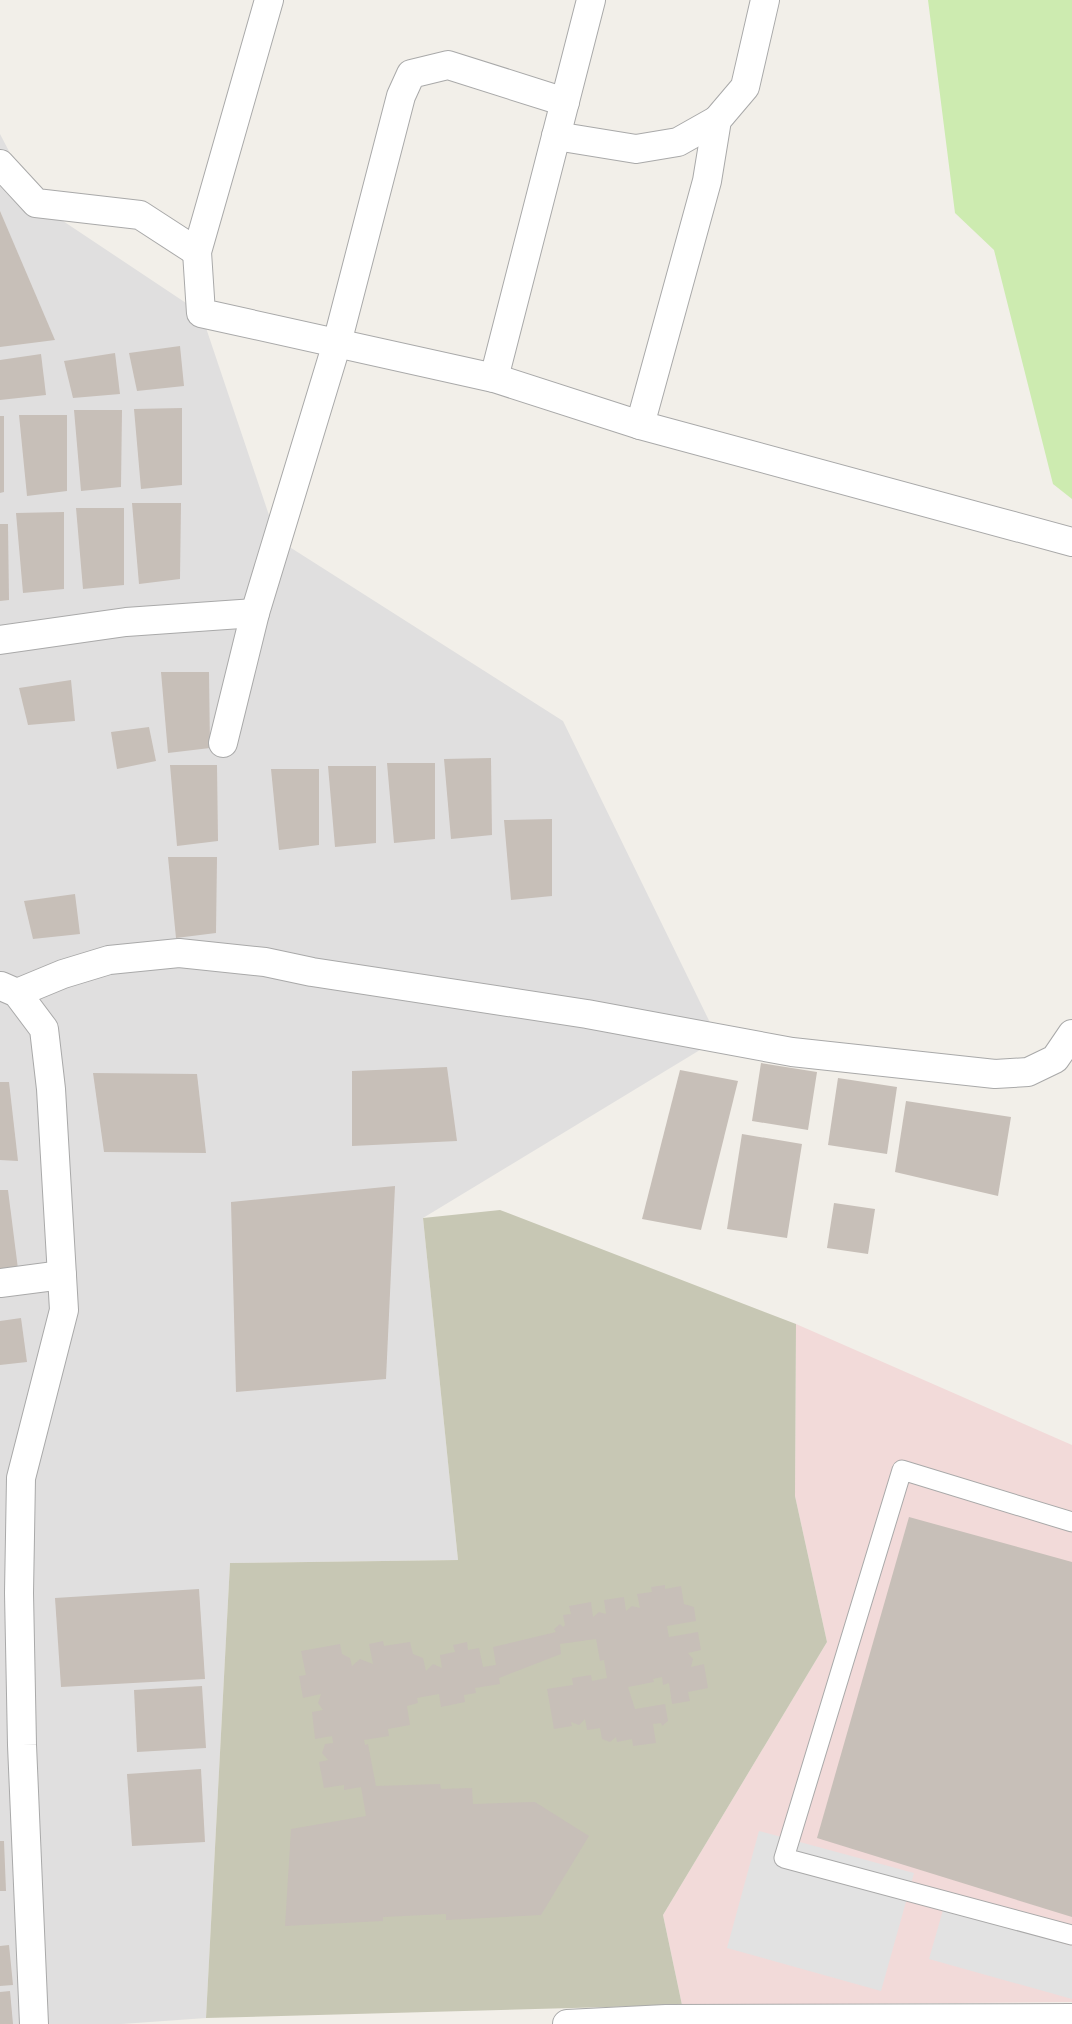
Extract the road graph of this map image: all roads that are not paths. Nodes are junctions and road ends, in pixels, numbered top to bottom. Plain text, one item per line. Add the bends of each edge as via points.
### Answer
1 (268, 0) edge
2 (591, 0) edge
3 (765, 0) edge
4 (565, 102) junction
5 (717, 120) junction
6 (556, 136) junction
7 (0, 164) edge
8 (197, 252) junction
9 (337, 343) junction
10 (494, 378) junction
11 (640, 425) junction
12 (1072, 542) edge
13 (255, 612) junction
14 (0, 640) edge
15 (223, 743) dead end
16 (8, 989) edge
17 (1072, 1034) edge
18 (62, 1275) junction
19 (0, 1283) edge
20 (10, 1479) edge
21 (1072, 1522) edge
22 (10, 1594) edge
23 (11, 1746) edge
24 (1072, 1936) edge
25 (1072, 2018) edge
26 (34, 2024) edge
27 (567, 2024) edge

1 - 8 street
2 - 4 street
3 - 5 street via 745,87
4 - 6 street
4 - 9 street via 448,65 411,74 401,96
5 - 6 street via 678,142 636,149
5 - 11 street via 707,181
6 - 10 street
7 - 8 street via 36,203 140,215
8 - 9 street via 201,313
9 - 10 street
9 - 13 street
10 - 11 street
11 - 12 street
13 - 14 street via 126,622
13 - 15 street
16 - 17 street via 109,960 178,953 265,962 587,1014 792,1052 995,1074 1028,1072 1055,1059
16 - 18 street via 44,1029 51,1089
18 - 19 street
18 - 20 street via 64,1310
20 - 22 street
21 - 24 lane via 902,1470 784,1858
22 - 23 street
23 - 26 street
25 - 27 street via 666,2018

